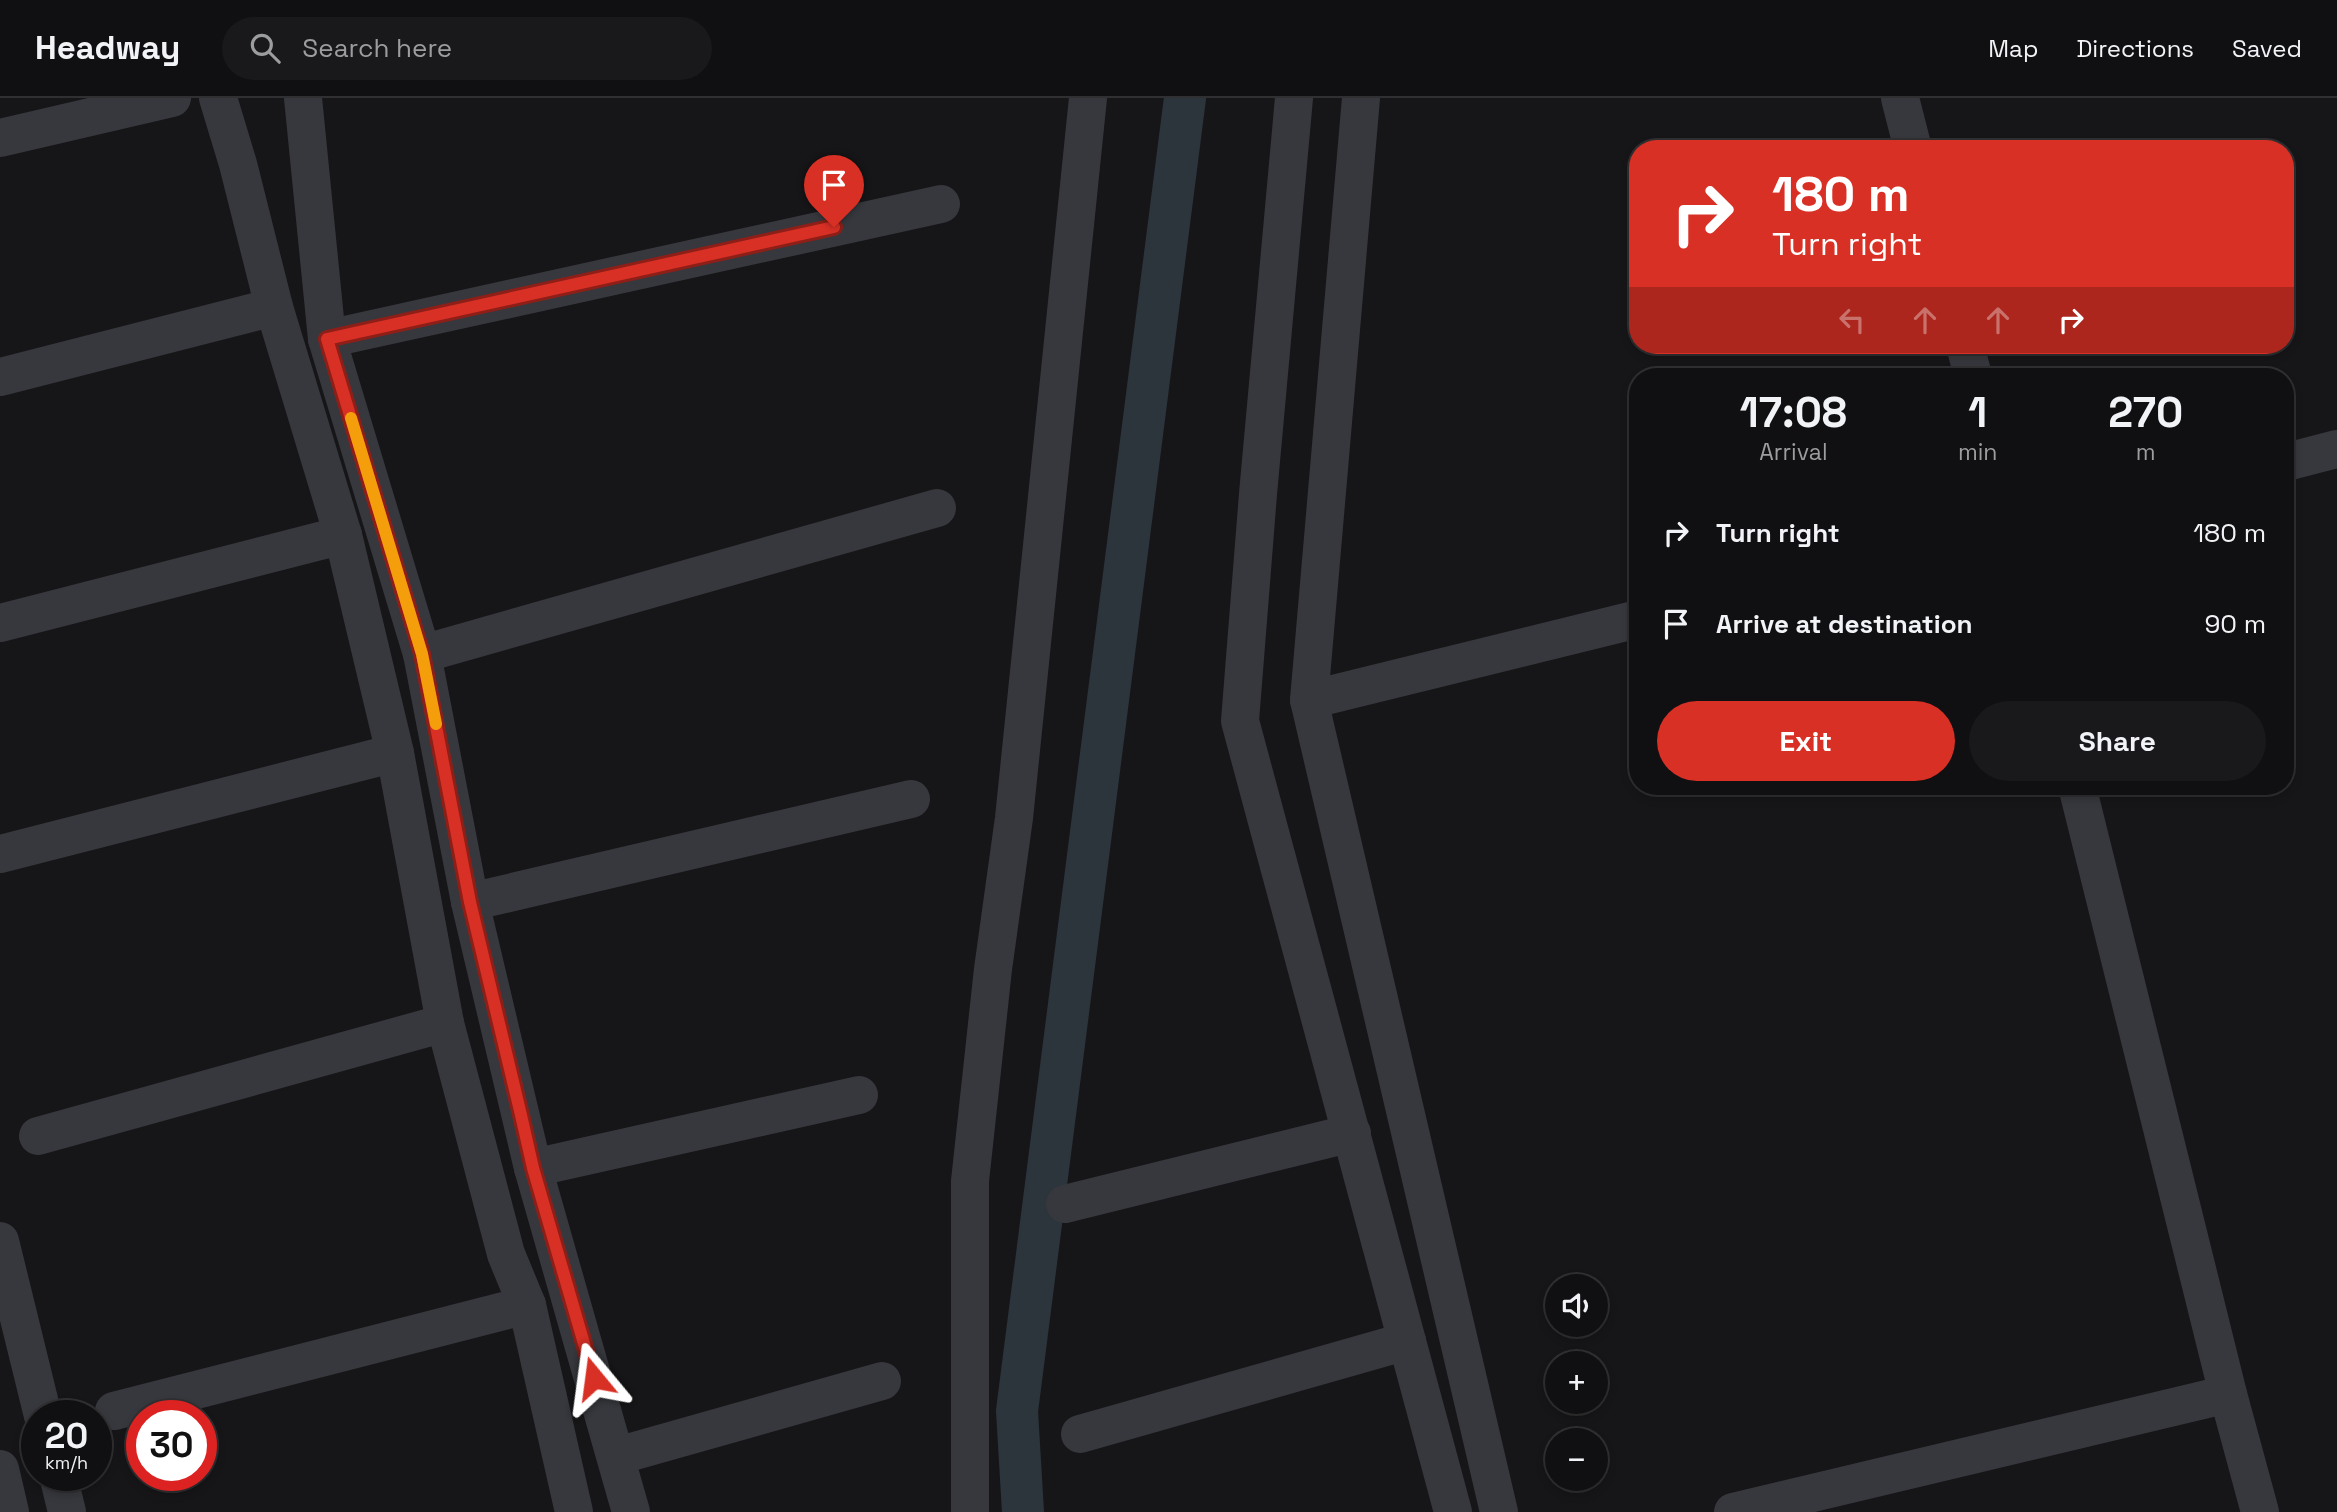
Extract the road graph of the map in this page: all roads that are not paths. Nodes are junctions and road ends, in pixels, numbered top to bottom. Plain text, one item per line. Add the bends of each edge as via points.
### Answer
1 (172, 98) edge
2 (218, 98) edge
3 (303, 98) edge
4 (1088, 98) edge
5 (1294, 98) edge
6 (1361, 98) edge
7 (1900, 98) edge
8 (0, 138) edge
9 (1911, 140) edge
10 (941, 204) dead end
11 (274, 307) junction
12 (327, 339) junction
13 (0, 377) edge
14 (2337, 449) edge
15 (2294, 460) edge
16 (937, 508) dead end
17 (343, 535) junction
18 (1629, 621) edge
19 (0, 623) edge
20 (422, 654) junction
21 (1308, 700) junction
22 (395, 752) junction
23 (2079, 795) edge
24 (911, 799) dead end
25 (0, 854) edge
26 (470, 902) junction
27 (445, 1023) junction
28 (859, 1095) dead end
29 (1352, 1133) junction
30 (38, 1136) dead end
31 (533, 1168) junction
32 (1065, 1204) dead end
33 (0, 1241) edge
34 (527, 1305) junction
35 (1407, 1341) junction
36 (883, 1381) dead end
37 (2228, 1394) junction
38 (39, 1400) edge
39 (114, 1411) dead end
40 (1080, 1434) dead end
41 (617, 1456) junction
42 (0, 1469) edge
43 (62, 1491) edge
44 (10, 1512) edge
45 (67, 1512) edge
46 (574, 1512) edge
47 (631, 1512) edge
48 (970, 1512) edge
49 (1453, 1512) edge
50 (1499, 1512) edge
51 (1733, 1512) edge
52 (2260, 1512) edge

1 - 8 street
2 - 11 street
3 - 12 street
4 - 48 street via 1014,818 970,1181
5 - 29 street via 1240,721
6 - 21 street
7 - 9 street
10 - 12 street
11 - 13 street
11 - 17 street
12 - 20 street
14 - 15 street
16 - 20 street
17 - 19 street
17 - 22 street
18 - 21 street
20 - 26 street
21 - 50 street
22 - 25 street
22 - 27 street
23 - 37 street
24 - 26 street
26 - 31 street
27 - 30 street
27 - 34 street via 506,1254
28 - 31 street
29 - 32 street
29 - 35 street
31 - 41 street
33 - 38 street
34 - 39 street
34 - 46 street
35 - 40 street
35 - 49 street
36 - 41 street
37 - 51 street
37 - 52 street
41 - 47 street
42 - 44 street
43 - 45 street

